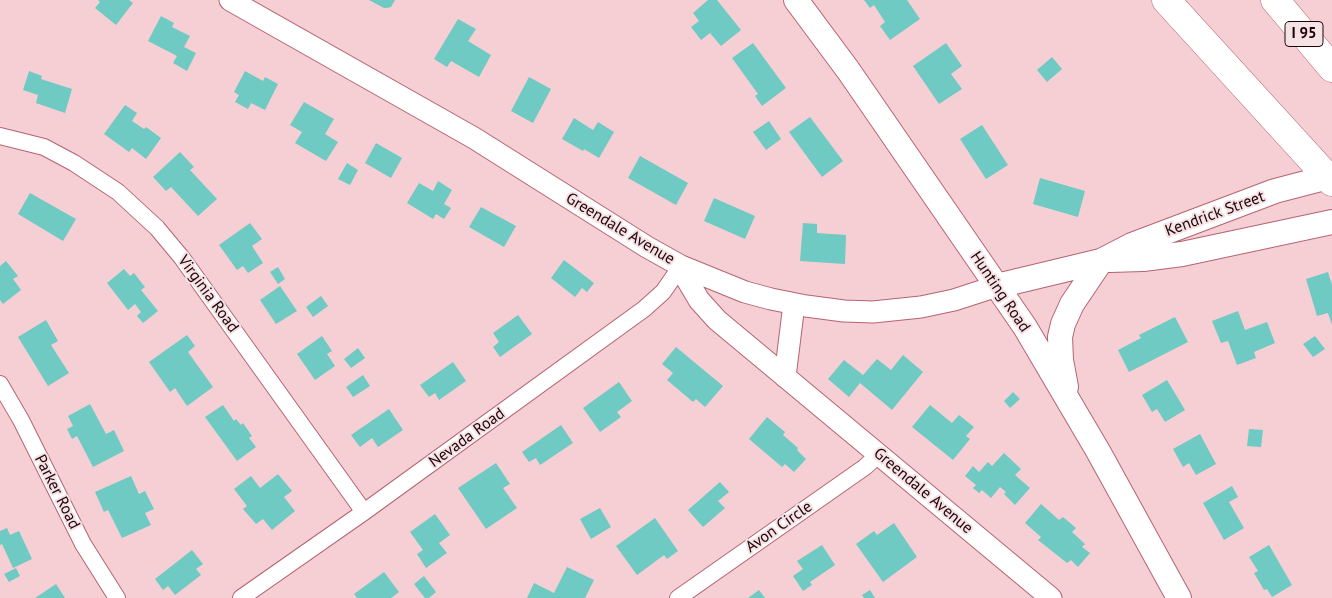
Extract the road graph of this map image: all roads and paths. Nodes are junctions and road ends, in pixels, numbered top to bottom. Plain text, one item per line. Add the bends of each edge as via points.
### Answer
1 (230, 0) edge
2 (796, 0) edge
3 (1166, 0) edge
4 (1275, 0) edge
5 (1332, 68) edge
6 (0, 136) edge
7 (1331, 178) edge
8 (1332, 222) edge
9 (1101, 261) junction
10 (681, 266) junction
11 (997, 286) junction
12 (794, 304) junction
13 (785, 377) junction
14 (0, 384) edge
15 (1072, 406) junction
16 (878, 454) junction
17 (364, 512) junction
18 (118, 598) edge
19 (242, 598) edge
20 (678, 598) edge
21 (1051, 598) edge
22 (1179, 598) edge

1 - 10 street, Greendale Avenue via 458,128
2 - 11 main road, Hunting Road
3 - 7 highway
4 - 5 highway, I 95
6 - 17 street, Virginia Road via 44,147 74,163 118,192 157,228 182,258
7 - 9 main road, Kendrick Street via 1286,187 1148,239
8 - 9 main road, Kendrick Street via 1182,254
9 - 11 main road, Kendrick Street
9 - 15 main road via 1068,310 1062,328 1062,365
10 - 12 street, Kendrick Street via 745,292
10 - 13 street, Greendale Avenue via 691,289 708,311
10 - 17 street, Nevada Road via 663,292 644,309
11 - 12 street, Kendrick Street via 954,300 888,311 844,311
11 - 15 main road, Hunting Road
12 - 13 street
13 - 16 street, Greendale Avenue
14 - 18 street, Parker Road via 83,544
15 - 22 main road, Hunting Road
16 - 20 street, Avon Circle via 865,467
16 - 21 street, Greendale Avenue
17 - 19 street, Nevada Road

